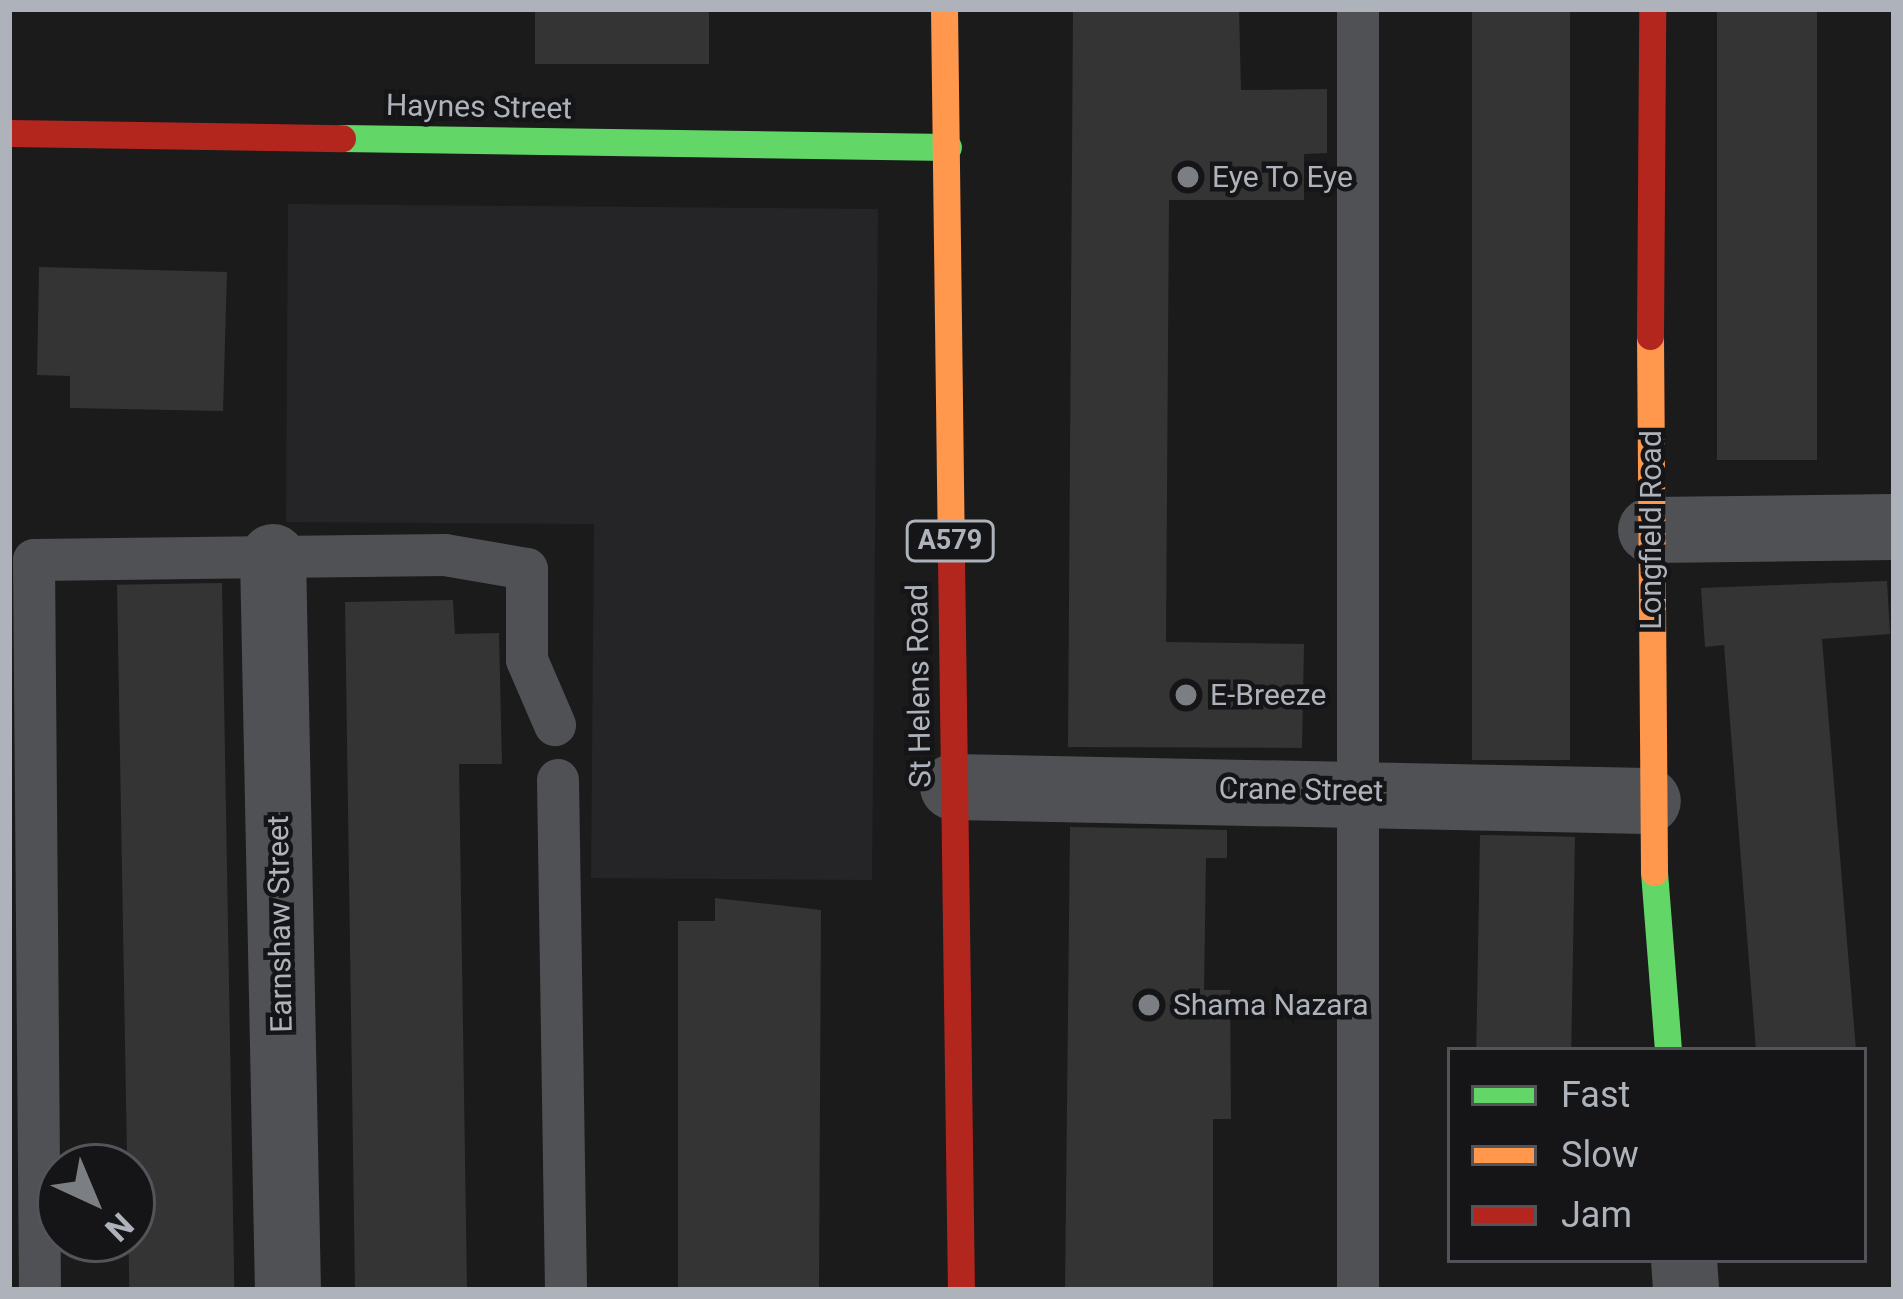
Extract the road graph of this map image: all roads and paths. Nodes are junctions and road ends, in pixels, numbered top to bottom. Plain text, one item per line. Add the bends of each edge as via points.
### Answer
1 (944, 9) edge
2 (1358, 9) edge
3 (1652, 9) edge
4 (9, 133) edge
5 (948, 147) junction
6 (1894, 527) edge
7 (1651, 530) junction
8 (273, 557) junction
9 (555, 725) dead end
10 (558, 780) dead end
11 (953, 787) junction
12 (1362, 790) junction
13 (1648, 801) junction
14 (1668, 1047) edge
15 (40, 1290) edge
16 (288, 1290) edge
17 (566, 1290) edge
18 (961, 1290) edge
19 (1358, 1290) edge

1 - 5 street, St Helens Road / A579
2 - 12 lane
3 - 7 street, Longfield Road
4 - 5 street, Haynes Street
5 - 11 street, St Helens Road / A579
6 - 7 street
7 - 13 street, Longfield Road
8 - 9 lane via 445,555 527,569 526,660
8 - 15 lane via 34,560
8 - 16 street, Earnshaw Street
10 - 17 lane
11 - 12 street, Crane Street
11 - 18 street, St Helens Road / A579
12 - 13 street, Crane Street
12 - 19 lane
13 - 14 street, Longfield Road

